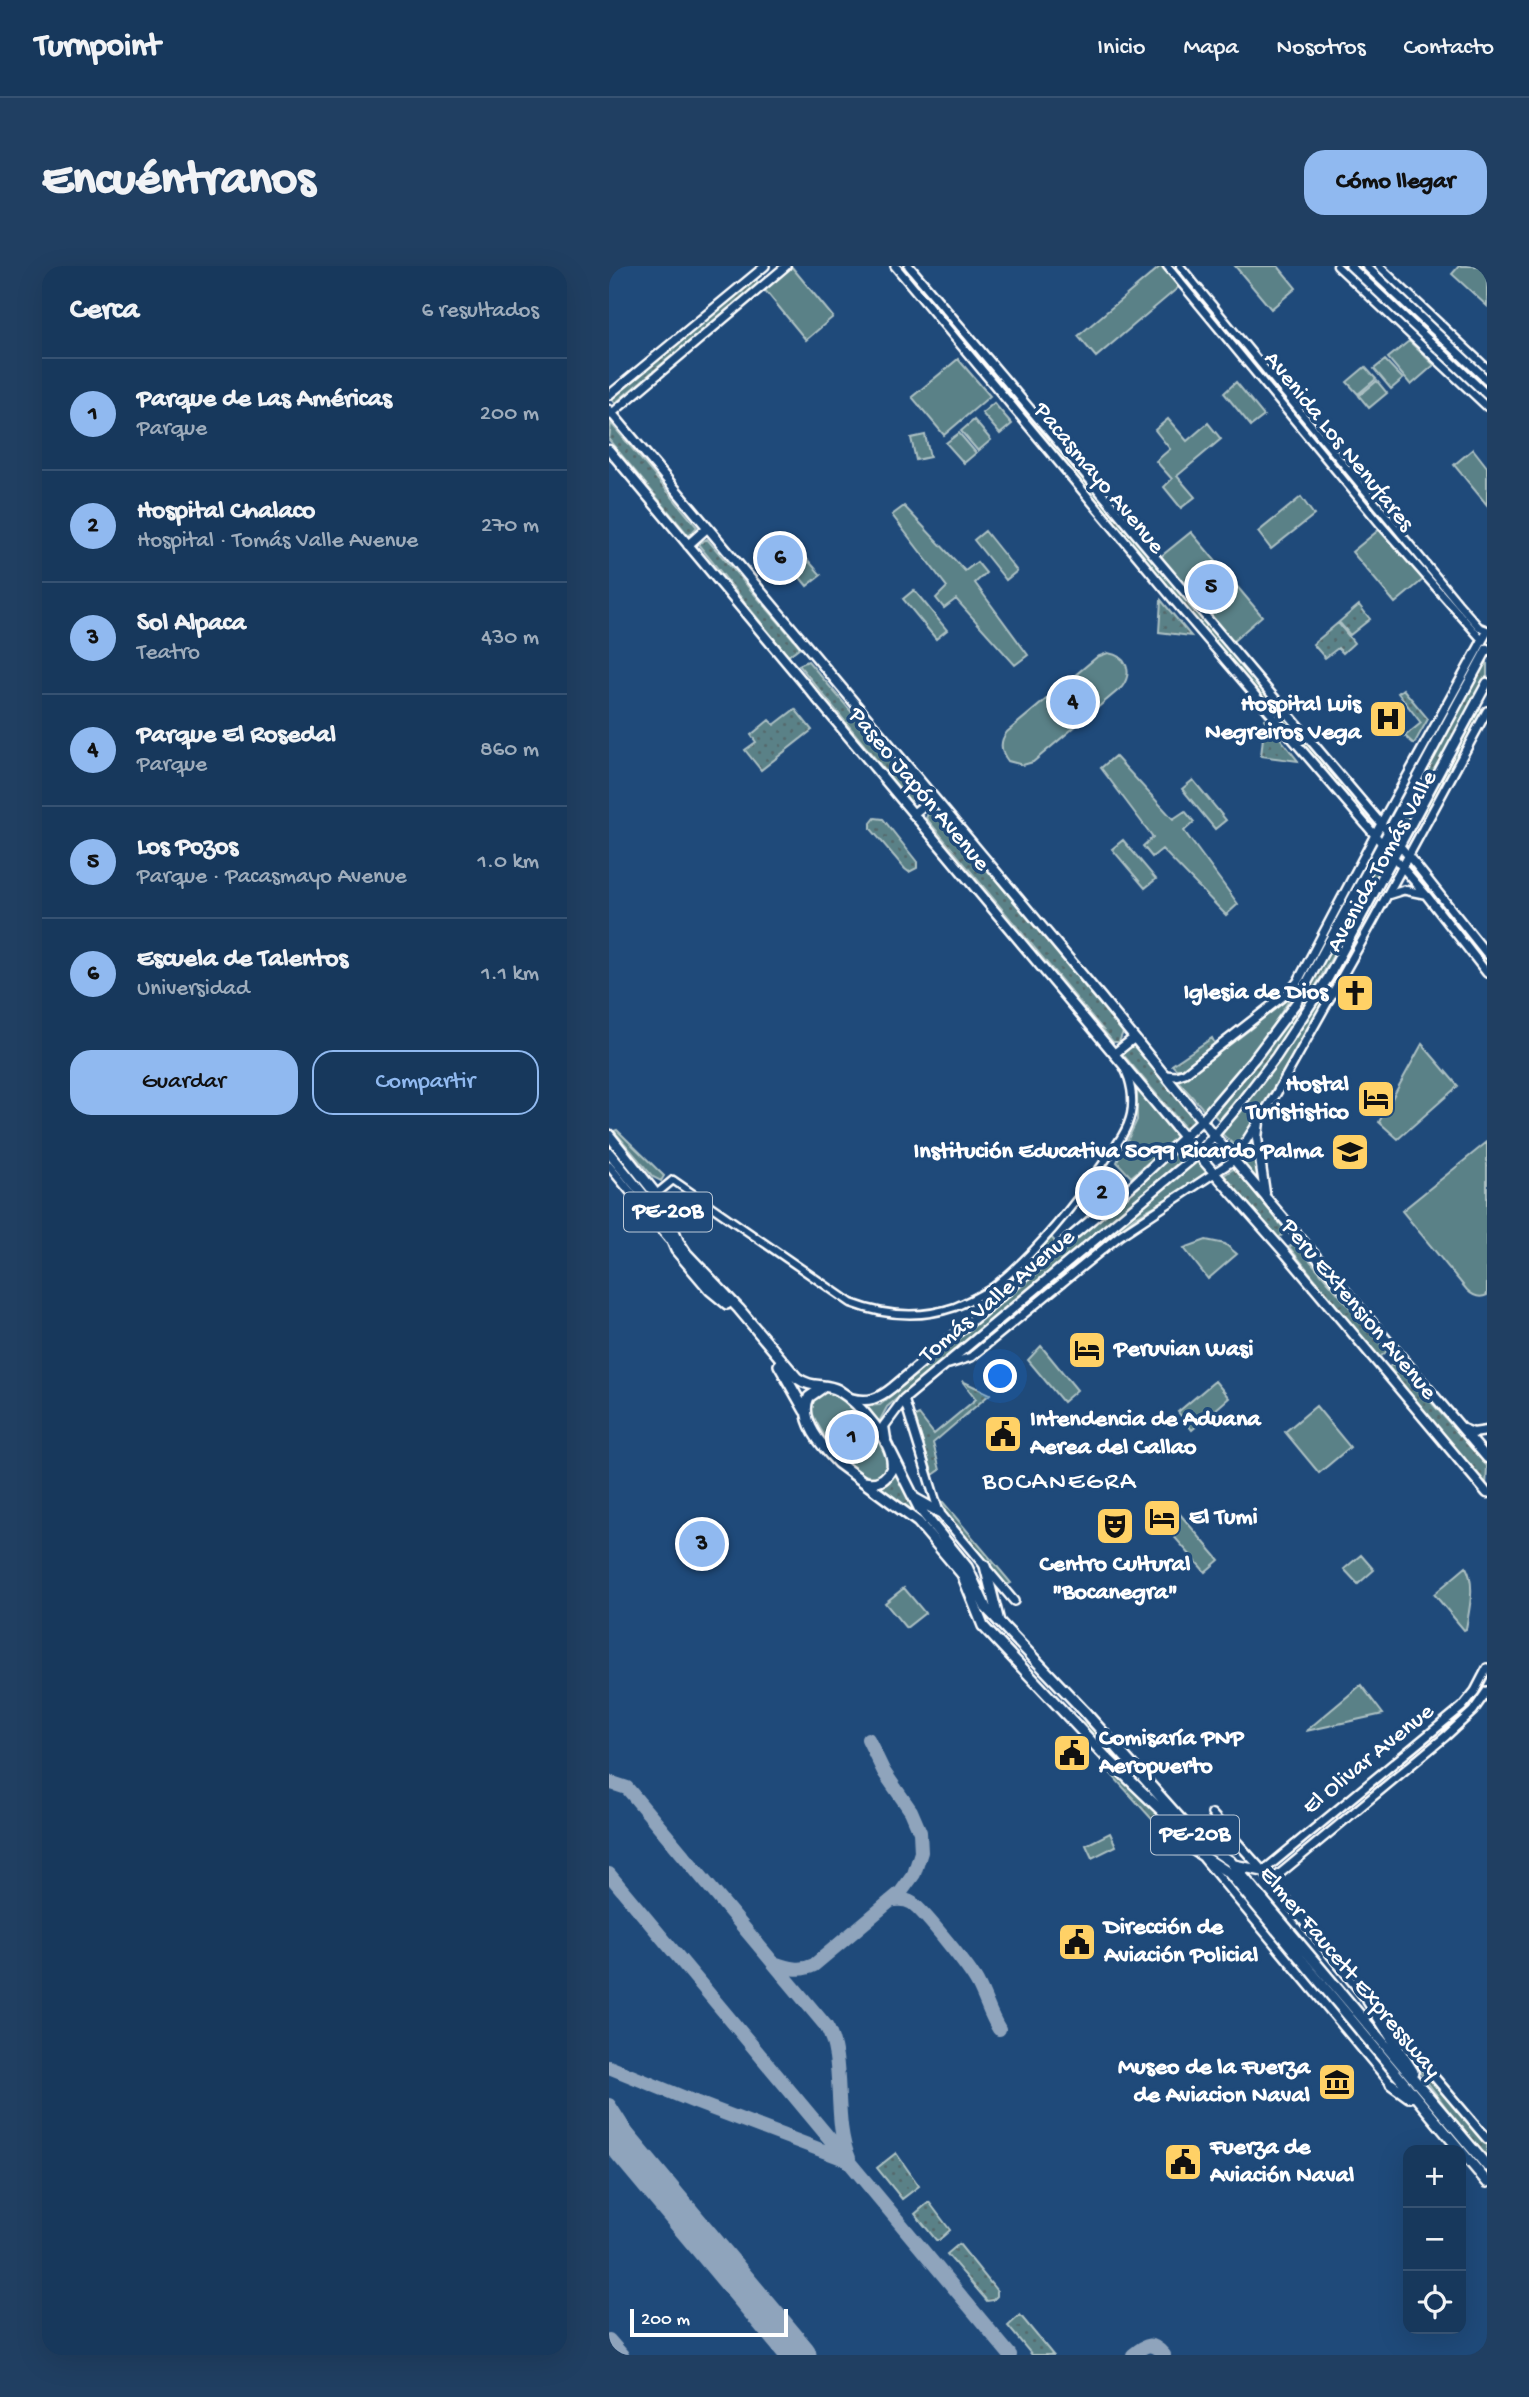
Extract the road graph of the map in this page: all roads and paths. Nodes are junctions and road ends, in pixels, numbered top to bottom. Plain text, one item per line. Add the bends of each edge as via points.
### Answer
1 (765, 266) edge
2 (786, 266) edge
3 (895, 266) edge
4 (909, 266) edge
5 (1167, 266) edge
6 (1180, 266) edge
7 (1337, 266) edge
8 (1350, 266) edge
9 (1366, 266) edge
10 (1379, 266) edge
11 (1487, 368) edge
12 (996, 370) junction
13 (988, 377) junction
14 (1487, 380) edge
15 (609, 395) edge
16 (1487, 396) edge
17 (1487, 407) edge
18 (610, 413) edge
19 (609, 450) edge
20 (707, 528) junction
21 (688, 545) junction
22 (1193, 603) junction
23 (1183, 611) junction
24 (1487, 631) edge
25 (1485, 645) edge
26 (1487, 683) edge
27 (1487, 711) edge
28 (1308, 740) junction
29 (1299, 748) junction
30 (933, 798) junction
31 (913, 814) junction
32 (1380, 826) junction
33 (1388, 834) junction
34 (1375, 836) junction
35 (1382, 844) junction
36 (1398, 846) junction
37 (1392, 857) junction
38 (1408, 857) junction
39 (1402, 868) junction
40 (1387, 895) junction
41 (1427, 896) junction
42 (1487, 954) edge
43 (1487, 974) edge
44 (1134, 1038) junction
45 (1117, 1057) junction
46 (1165, 1075) junction
47 (1202, 1120) junction
48 (1259, 1122) junction
49 (609, 1135) edge
50 (1215, 1135) junction
51 (1184, 1138) junction
52 (609, 1153) edge
53 (1198, 1154) junction
54 (1234, 1160) junction
55 (609, 1166) edge
56 (1216, 1173) junction
57 (657, 1193) junction
58 (1266, 1196) junction
59 (649, 1200) junction
60 (672, 1243) junction
61 (995, 1286) junction
62 (1003, 1294) junction
63 (949, 1364) junction
64 (822, 1388) junction
65 (847, 1397) junction
66 (904, 1399) junction
67 (806, 1412) junction
68 (1462, 1429) junction
69 (1487, 1431) edge
70 (890, 1450) junction
71 (1487, 1458) edge
72 (862, 1481) junction
73 (1487, 1493) edge
74 (914, 1498) junction
75 (939, 1512) junction
76 (985, 1566) junction
77 (1014, 1601) dead end
78 (1000, 1623) junction
79 (1487, 1668) edge
80 (1487, 1691) edge
81 (1406, 1755) junction
82 (1413, 1763) junction
83 (1384, 1773) junction
84 (1392, 1781) junction
85 (1364, 1790) junction
86 (1371, 1798) junction
87 (1212, 1814) dead end
88 (1316, 1828) junction
89 (1324, 1837) junction
90 (1201, 1855) junction
91 (1233, 1865) junction
92 (1267, 1868) junction
93 (1279, 1875) junction
94 (1271, 1881) junction
95 (1368, 2001) junction
96 (1391, 2084) joint
97 (1428, 2097) junction
98 (1439, 2125) junction
99 (1487, 2139) edge
100 (1455, 2145) edge
101 (1466, 2158) edge
102 (1487, 2166) edge
103 (1487, 2182) edge

1 - 15 main road
2 - 18 main road
3 - 13 main road, Pacasmayo Avenue
4 - 12 main road, Pacasmayo Avenue
5 - 25 street, Avenida Los Nenufares
6 - 24 street, Avenida Los Nenufares via 1450,593
7 - 17 street
8 - 16 main road
9 - 14 main road
10 - 11 street
12 - 13 main road
12 - 22 main road, Pacasmayo Avenue
13 - 23 main road, Pacasmayo Avenue
18 - 20 main road, Paseo Japón Avenue
19 - 21 main road, Paseo Japón Avenue
20 - 21 main road
20 - 30 main road, Paseo Japón Avenue
21 - 31 main road, Paseo Japón Avenue
22 - 23 main road
22 - 28 main road, Pacasmayo Avenue
23 - 29 main road, Pacasmayo Avenue
24 - 25 main road, Avenida Tomás Valle
25 - 32 main road, Avenida Tomás Valle
25 - 33 main road, Avenida Tomás Valle
26 - 36 main road, Tomás Valle Avenue
27 - 38 main road, Avenida Tomás Valle
28 - 29 main road
28 - 32 main road, Pacasmayo Avenue
29 - 34 main road, Pacasmayo Avenue
30 - 31 main road
30 - 44 main road, Paseo Japón Avenue
31 - 45 main road, Paseo Japón Avenue
32 - 33 main road, Pacasmayo Avenue
32 - 34 main road, Avenida Tomás Valle
33 - 35 main road, Avenida Tomás Valle
33 - 36 main road, Pacasmayo Avenue
34 - 35 main road, Pacasmayo Avenue
34 - 46 main road, Avenida Tomás Valle via 1299,981 1185,1073
35 - 37 main road, Pacasmayo Avenue
35 - 47 main road, Tomás Valle Avenue via 1296,1003
36 - 37 main road, Tomás Valle Avenue
36 - 38 main road, Pacasmayo Avenue
37 - 39 main road, Pacasmayo Avenue
37 - 50 main road, Tomás Valle Avenue via 1303,1018
38 - 39 main road, Avenida Tomás Valle
38 - 42 main road, Pacasmayo Avenue
39 - 40 main road, Avenida Tomás Valle
39 - 41 main road, Pacasmayo Avenue
40 - 41 main road via 1404,890
40 - 48 main road, Avenida Tomás Valle
41 - 43 main road, Pacasmayo Avenue
44 - 45 main road
44 - 46 main road, Paseo Japón Avenue
45 - 51 main road, Paseo Japón Avenue
45 - 61 street via 1132,1093 1131,1114 1121,1138 1056,1225
46 - 47 main road, Paseo Japón Avenue
47 - 50 main road, Paseo Japón Avenue
47 - 51 main road, Tomás Valle Avenue
48 - 54 main road, Avenida Tomás Valle
48 - 58 main road
49 - 57 highway, PE-20B
50 - 53 main road, Tomás Valle Avenue
50 - 54 main road, Peru Extension Avenue
51 - 53 main road, Paseo Japón Avenue
51 - 62 main road, Tomás Valle Avenue
52 - 59 highway, PE-20B
53 - 56 main road, Peru Extension Avenue
53 - 63 main road, Tomás Valle Avenue
54 - 56 main road, Avenida Tomás Valle
54 - 58 main road, Peru Extension Avenue
55 - 60 main road
56 - 63 main road, Avenida Tomás Valle via 1119,1236 971,1357
56 - 73 main road, Peru Extension Avenue
57 - 59 street
57 - 61 street via 673,1180 851,1303 870,1311 894,1315 933,1312
57 - 64 highway, PE-20B via 686,1253 797,1378
58 - 68 main road, Peru Extension Avenue
59 - 60 highway, PE-20B
60 - 67 highway, PE-20B via 775,1360
61 - 62 main road
62 - 65 main road, Tomás Valle Avenue via 879,1398
63 - 66 main road, Tomás Valle Avenue
64 - 65 highway, PE-20B via 833,1388
64 - 67 highway via 809,1397
65 - 70 highway, PE-20B
66 - 70 main road, Tomás Valle Avenue via 884,1426
66 - 75 main road
67 - 72 highway, PE-20B via 828,1452
68 - 69 main road
68 - 71 main road, Peru Extension Avenue
70 - 72 highway via 893,1464 885,1478 874,1483
70 - 74 highway, Elmer Faucett Expressway / PE-20B
72 - 90 highway, Elmer Faucett Expressway / PE-20B via 918,1522 962,1574 983,1626
74 - 75 highway
74 - 78 highway, Elmer Faucett Expressway / PE-20B via 967,1567 986,1608
75 - 76 main road
76 - 77 main road
76 - 78 highway
78 - 91 highway, Elmer Faucett Expressway / PE-20B via 1200,1841
79 - 81 main road, El Olivar Avenue via 1462,1707
80 - 82 main road, El Olivar Avenue via 1473,1712
81 - 82 main road
81 - 83 main road, El Olivar Avenue
82 - 84 main road, El Olivar Avenue
83 - 84 main road
83 - 85 main road, El Olivar Avenue
84 - 86 main road, El Olivar Avenue
85 - 86 main road
85 - 88 main road, El Olivar Avenue
86 - 89 main road, El Olivar Avenue
87 - 92 main road
88 - 89 main road
88 - 92 main road, El Olivar Avenue
89 - 93 main road, El Olivar Avenue
90 - 96 main road
90 - 98 highway, Elmer Faucett Expressway / PE-20B via 1230,1873
91 - 92 highway
91 - 97 highway, Elmer Faucett Expressway / PE-20B
92 - 93 main road
92 - 94 main road
93 - 94 main road, El Olivar Avenue
94 - 95 main road
95 - 97 highway
95 - 99 main road
96 - 98 highway
97 - 102 highway, Elmer Faucett Expressway / PE-20B
98 - 100 highway, Elmer Faucett Expressway / PE-20B
101 - 103 highway, Elmer Faucett Expressway / PE-20B

